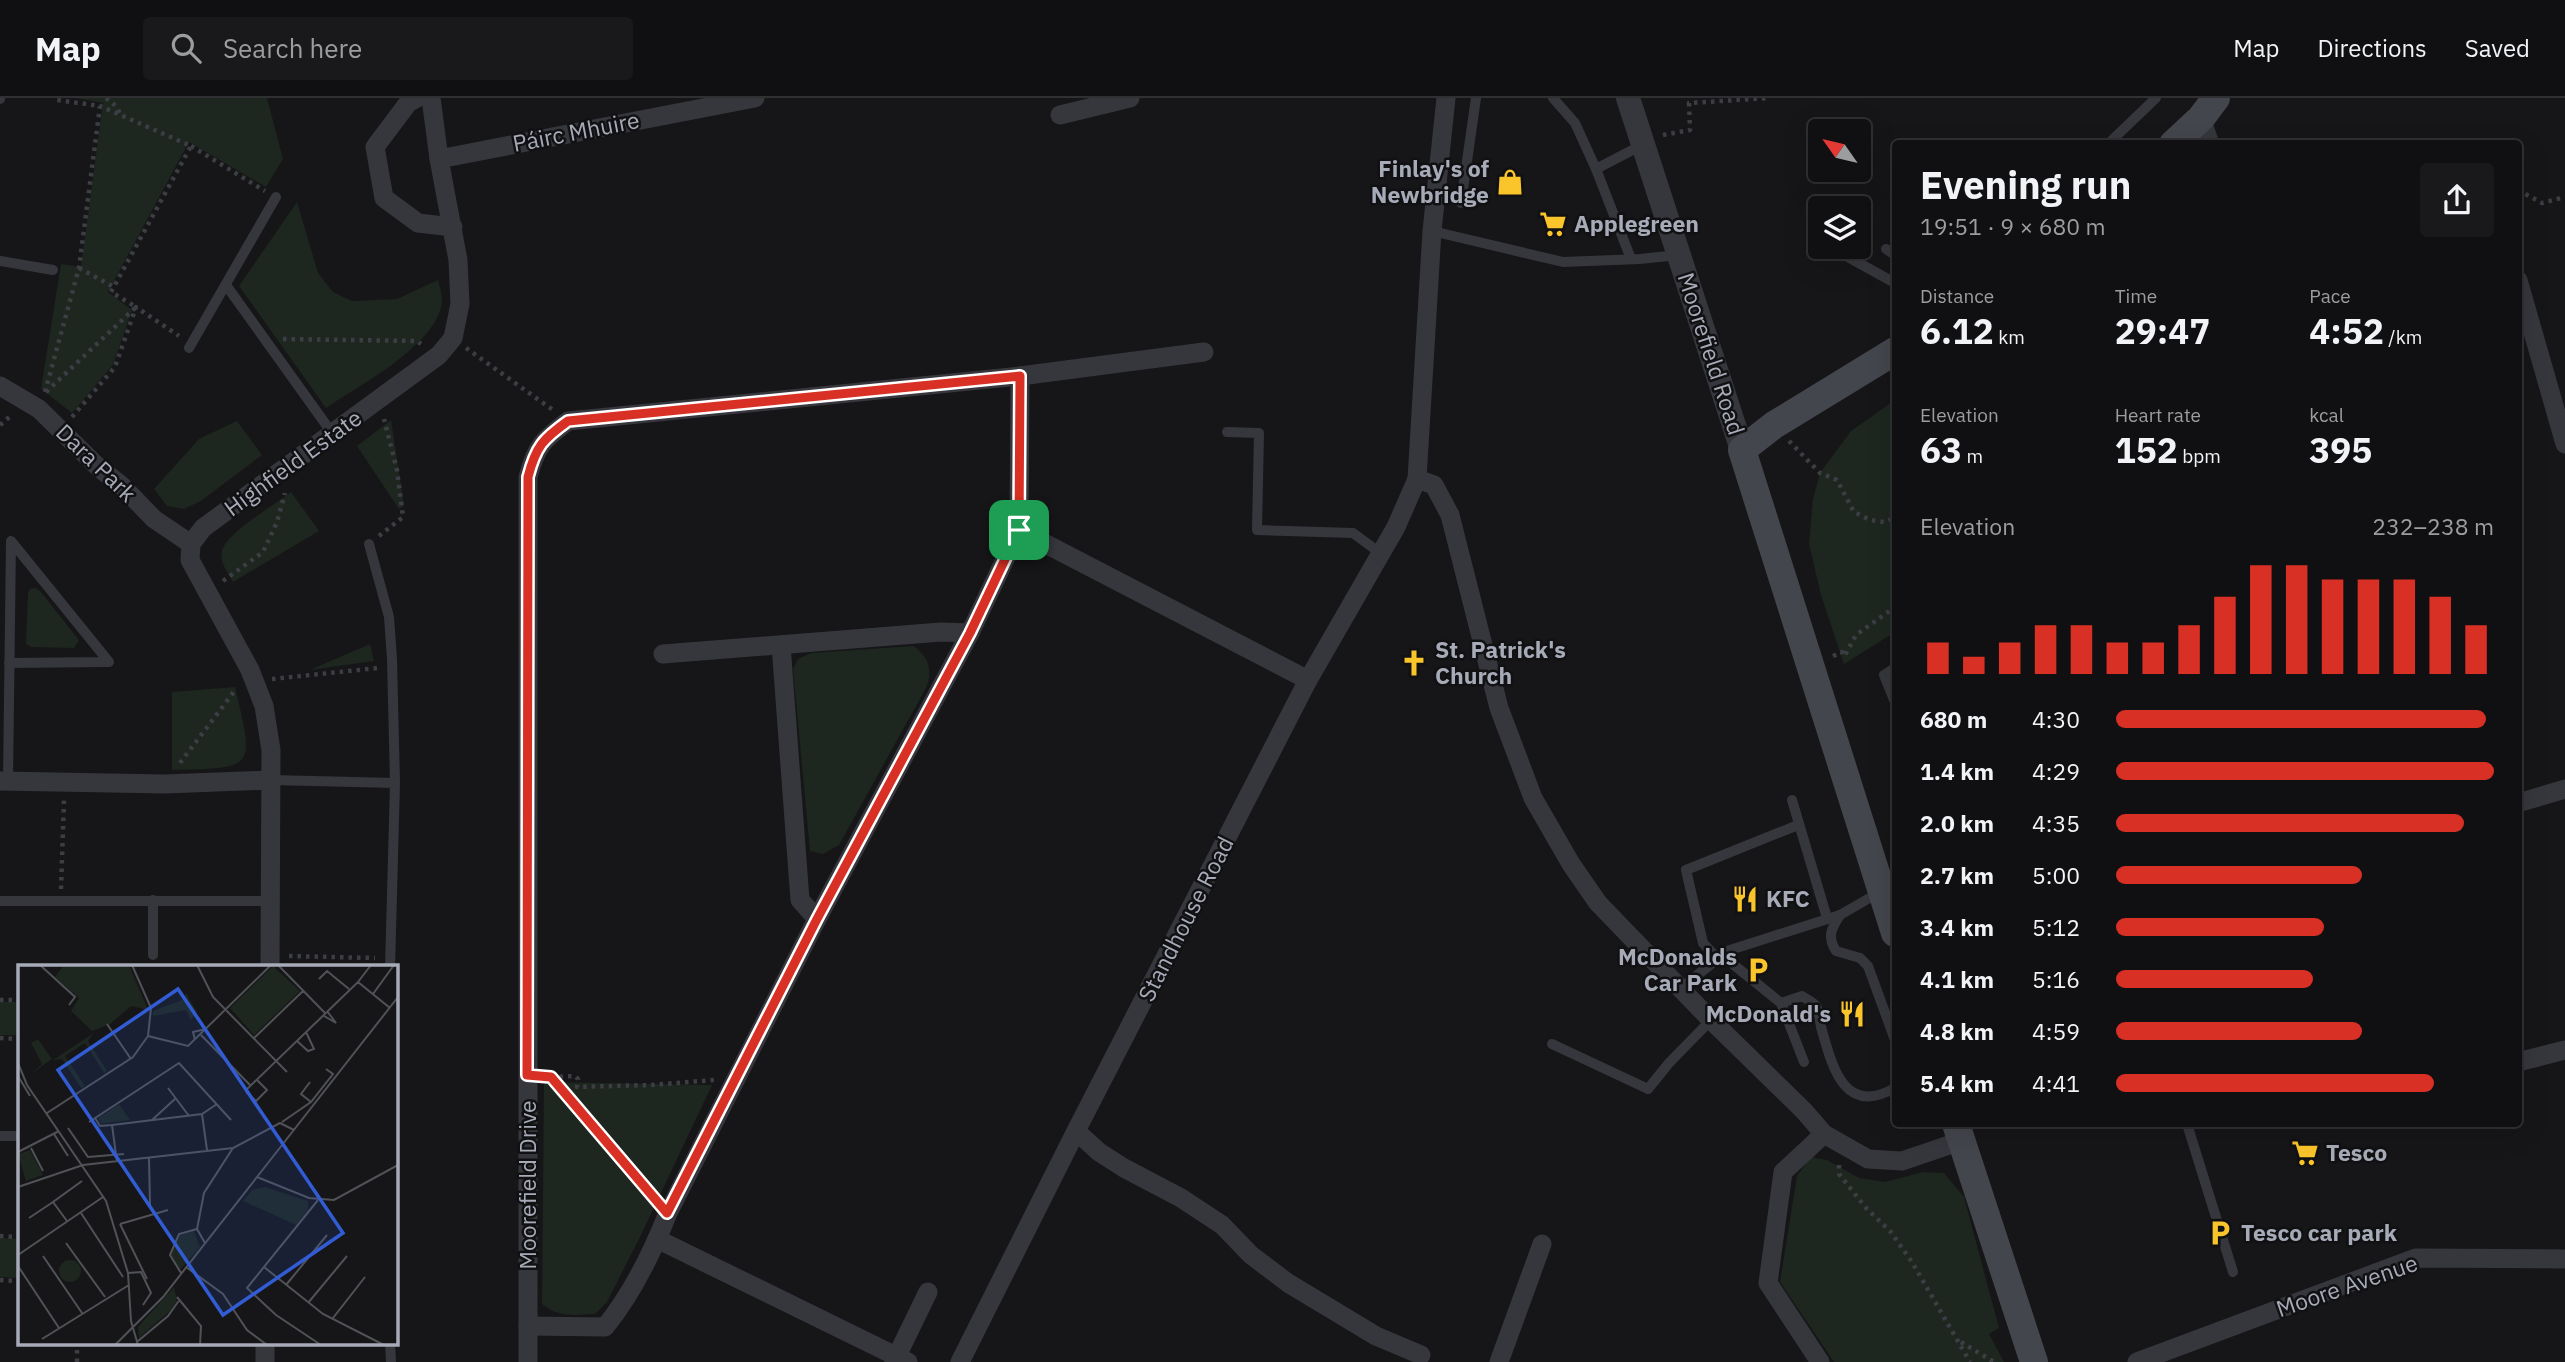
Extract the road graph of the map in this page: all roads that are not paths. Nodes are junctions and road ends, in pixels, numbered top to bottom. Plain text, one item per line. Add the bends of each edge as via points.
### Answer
1 (417, 98) edge
2 (431, 98) edge
3 (755, 98) edge
4 (1130, 98) edge
5 (1446, 98) edge
6 (1476, 98) edge
7 (1553, 98) edge
8 (1628, 98) edge
9 (2157, 98) edge
10 (1063, 108) edge
11 (2209, 120) edge
12 (2112, 140) edge
13 (2179, 140) edge
14 (1643, 144) junction
15 (439, 159) junction
16 (1596, 169) junction
17 (276, 197) road end
18 (1461, 203) dead end
19 (453, 227) junction
20 (1433, 232) junction
21 (1886, 249) dead end
22 (1892, 253) edge
23 (1679, 255) junction
24 (1631, 259) junction
25 (1852, 259) edge
26 (0, 261) edge
27 (53, 270) dead end
28 (1892, 281) edge
29 (226, 285) junction
30 (2522, 294) edge
31 (190, 346) road end
32 (1204, 352) dead end
33 (1892, 353) edge
34 (1020, 376) junction
35 (0, 386) edge
36 (1227, 432) dead end
37 (332, 433) junction
38 (2565, 443) edge
39 (1742, 450) junction
40 (1417, 479) junction
41 (1019, 530) junction
42 (191, 544) junction
43 (369, 544) road end
44 (1380, 553) junction
45 (970, 633) junction
46 (781, 645) junction
47 (663, 654) dead end
48 (9, 663) junction
49 (1892, 670) edge
50 (1308, 680) junction
51 (1892, 695) edge
52 (271, 780) junction
53 (4, 781) edge
54 (395, 783) junction
55 (2565, 789) edge
56 (1791, 800) dead end
57 (2522, 802) edge
58 (1798, 825) junction
59 (1883, 891) junction
60 (153, 900) junction
61 (0, 901) edge
62 (272, 901) junction
63 (1840, 915) junction
64 (1827, 918) junction
65 (817, 919) junction
66 (1892, 920) edge
67 (1727, 951) junction
68 (153, 955) dead end
69 (1718, 959) junction
70 (270, 961) edge
71 (390, 962) edge
72 (1680, 989) junction
73 (1780, 1003) junction
74 (1711, 1020) junction
75 (1892, 1032) edge
76 (1552, 1044) dead end
77 (2565, 1050) edge
78 (2522, 1061) edge
79 (1804, 1062) dead end
80 (1892, 1090) edge
81 (2188, 1127) edge
82 (1076, 1131) junction
83 (1959, 1132) edge
84 (0, 1136) edge
85 (18, 1136) edge
86 (1832, 1138) junction
87 (657, 1238) junction
88 (1542, 1244) dead end
89 (2565, 1259) edge
90 (2233, 1272) dead end
91 (928, 1292) dead end
92 (528, 1326) junction
93 (265, 1344) edge
94 (390, 1344) edge
95 (1421, 1355) dead end
96 (900, 1360) edge
97 (265, 1362) edge
98 (391, 1362) edge
99 (528, 1362) edge
100 (960, 1362) edge
101 (1499, 1362) edge
102 (1820, 1362) edge
103 (2034, 1362) edge
104 (2137, 1362) edge

1 - 19 street via 408,103 375,147 384,198 418,223
2 - 15 street, Highfield Estate
3 - 15 street, Páirc Mhuire
4 - 10 street
5 - 20 street, Standhouse Road
6 - 18 lane
7 - 16 lane via 1575,123
8 - 14 street, Moorefield Road
9 - 12 lane
11 - 13 main road
14 - 16 lane
14 - 23 street, Moorefield Road
15 - 19 street, Highfield Estate
16 - 24 lane
17 - 29 lane
19 - 37 street, Highfield Estate via 460,304 453,338 439,355
20 - 24 lane via 1563,262
20 - 40 street, Standhouse Road
21 - 22 lane
23 - 24 lane
23 - 39 street, Moorefield Road
25 - 28 lane
26 - 27 lane
29 - 31 lane
29 - 37 lane
30 - 38 street
32 - 34 street
33 - 39 main road via 1774,425
34 - 41 street
34 - 92 street, Moorefield Drive via 568,421 534,454 528,477
35 - 42 street, Dara Park via 42,401 61,429 154,519
36 - 44 lane via 1259,433 1256,530 1353,533
37 - 42 street, Highfield Estate via 203,528
39 - 59 main road
40 - 44 street, Standhouse Road
40 - 72 street via 1433,485 1450,515 1499,708 1532,797 1598,903
41 - 45 street
41 - 50 street
42 - 52 street via 190,560 264,706
43 - 54 lane via 389,617
44 - 50 street, Standhouse Road
45 - 46 street
45 - 65 street
46 - 47 street
46 - 65 street via 800,900
48 - 48 lane via 10,595 11,541 109,662
48 - 53 lane
49 - 51 lane via 1884,675
50 - 82 street, Standhouse Road
52 - 53 street via 165,784
52 - 54 lane
52 - 62 street
54 - 71 lane
55 - 57 street
56 - 58 lane
58 - 64 lane
58 - 69 lane via 1686,870 1703,943
59 - 63 lane
59 - 66 main road
60 - 61 lane
60 - 62 lane
60 - 68 lane
62 - 70 street
63 - 64 lane
63 - 75 lane via 1830,930 1830,943 1836,951 1860,958 1868,966
64 - 67 lane
65 - 87 street
67 - 69 lane
67 - 73 lane via 1734,965
69 - 72 lane
72 - 74 street
73 - 79 lane
73 - 80 lane via 1802,996 1816,1005 1839,1081 1851,1092 1860,1096
74 - 76 lane via 1648,1089
74 - 86 street
77 - 78 street
81 - 90 lane
82 - 95 street via 1099,1152 1222,1225 1288,1283 1376,1336
82 - 100 street, Standhouse Road
83 - 86 street via 1902,1161 1868,1159
83 - 103 main road
84 - 85 lane
86 - 102 street via 1783,1172 1768,1283
87 - 92 street via 605,1327
87 - 96 street
88 - 101 street
89 - 104 street, Moore Avenue via 2416,1258
91 - 96 street
92 - 99 street, Moorefield Drive
93 - 97 street
94 - 98 lane

